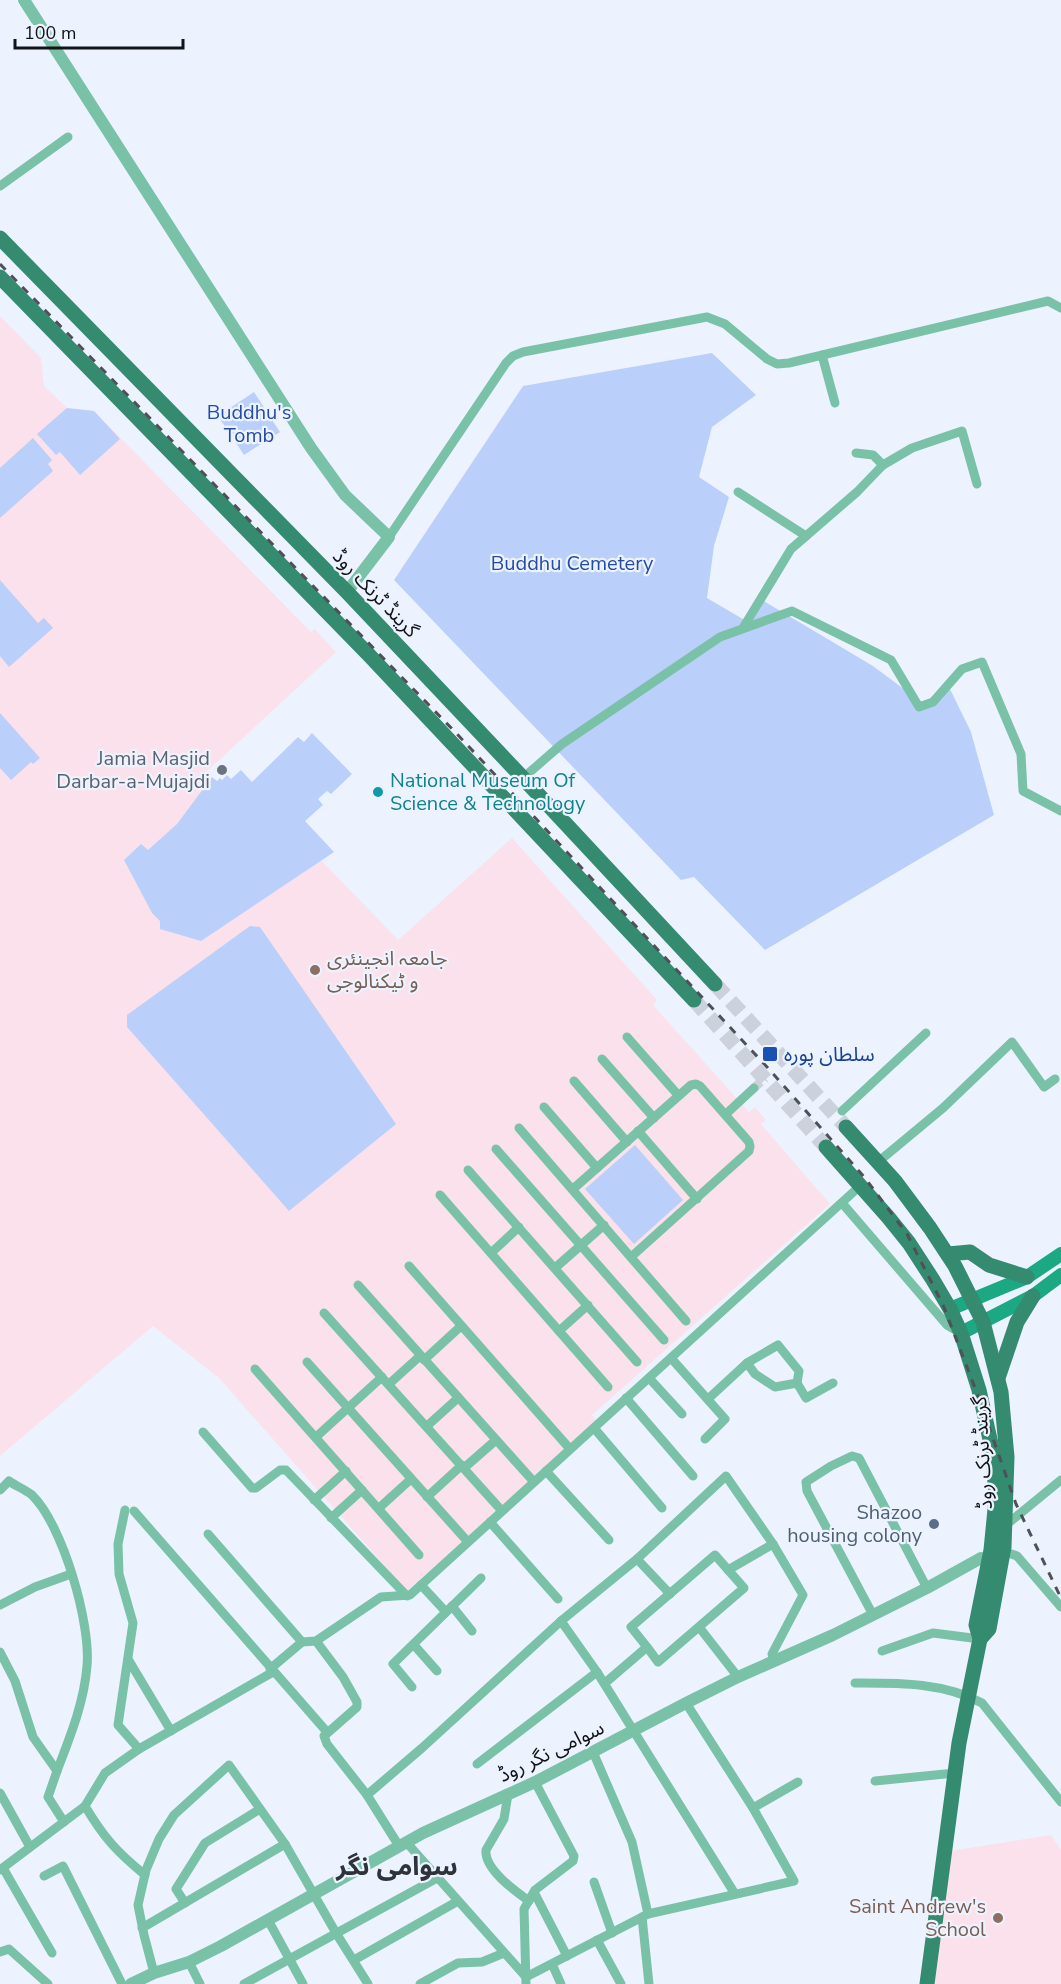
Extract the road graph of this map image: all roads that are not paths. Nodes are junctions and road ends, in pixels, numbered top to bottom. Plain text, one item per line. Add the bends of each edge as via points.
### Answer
1 (24, 0) edge
2 (68, 137) dead end
3 (0, 186) edge
4 (0, 237) edge
5 (0, 277) edge
6 (1061, 308) edge
7 (822, 355) junction
8 (836, 403) dead end
9 (856, 453) dead end
10 (883, 465) junction
11 (977, 484) dead end
12 (738, 492) dead end
13 (806, 536) junction
14 (389, 537) junction
15 (347, 592) junction
16 (743, 628) junction
17 (523, 778) junction
18 (1061, 811) edge
19 (715, 984) tunnel mouth
20 (694, 1000) tunnel mouth
21 (926, 1033) dead end
22 (627, 1037) dead end
23 (602, 1059) dead end
24 (1055, 1079) dead end
25 (574, 1081) dead end
26 (754, 1088) tunnel mouth
27 (678, 1095) junction
28 (544, 1107) dead end
29 (842, 1111) dead end
30 (726, 1114) junction
31 (654, 1118) junction
32 (846, 1127) tunnel mouth
33 (519, 1128) dead end
34 (638, 1131) junction
35 (627, 1142) junction
36 (826, 1147) tunnel mouth
37 (496, 1149) dead end
38 (878, 1162) junction
39 (597, 1168) junction
40 (468, 1170) dead end
41 (860, 1186) junction
42 (573, 1189) junction
43 (440, 1195) dead end
44 (697, 1200) junction
45 (842, 1203) junction
46 (604, 1226) junction
47 (519, 1227) junction
48 (581, 1245) junction
49 (491, 1253) junction
50 (948, 1254) junction
51 (1061, 1254) edge
52 (631, 1257) junction
53 (409, 1266) dead end
54 (555, 1268) junction
55 (1061, 1275) edge
56 (1027, 1277) junction
57 (358, 1285) dead end
58 (1034, 1296) junction
59 (972, 1300) junction
60 (588, 1305) junction
61 (950, 1309) junction
62 (324, 1313) dead end
63 (686, 1321) dead end
64 (983, 1322) junction
65 (461, 1326) junction
66 (559, 1331) junction
67 (961, 1333) junction
68 (664, 1340) dead end
69 (422, 1358) junction
70 (671, 1358) junction
71 (307, 1362) dead end
72 (637, 1362) dead end
73 (747, 1363) junction
74 (255, 1369) dead end
75 (998, 1377) junction
76 (649, 1378) junction
77 (385, 1381) junction
78 (797, 1383) junction
79 (832, 1383) dead end
80 (608, 1387) dead end
81 (458, 1398) junction
82 (626, 1398) junction
83 (708, 1399) junction
84 (348, 1408) junction
85 (682, 1414) dead end
86 (427, 1426) junction
87 (594, 1428) junction
88 (203, 1432) dead end
89 (316, 1437) junction
90 (705, 1439) dead end
91 (496, 1440) junction
92 (570, 1449) junction
93 (463, 1467) junction
94 (346, 1471) junction
95 (546, 1471) junction
96 (693, 1476) dead end
97 (411, 1479) junction
98 (1061, 1480) edge
99 (534, 1482) junction
100 (0, 1490) edge
101 (362, 1490) junction
102 (427, 1497) junction
103 (314, 1500) junction
104 (378, 1508) junction
105 (662, 1508) dead end
106 (502, 1511) junction
107 (331, 1518) junction
108 (490, 1522) junction
109 (1006, 1525) junction
110 (208, 1534) dead end
111 (609, 1540) dead end
112 (468, 1542) junction
113 (773, 1544) junction
114 (1004, 1551) junction
115 (419, 1555) dead end
116 (637, 1559) junction
117 (989, 1560) junction
118 (728, 1570) junction
119 (71, 1574) junction
120 (480, 1578) dead end
121 (421, 1585) junction
122 (927, 1588) junction
123 (670, 1594) junction
124 (406, 1596) junction
125 (558, 1599) dead end
126 (0, 1605) edge
127 (1061, 1607) edge
128 (449, 1609) junction
129 (873, 1615) junction
130 (561, 1621) junction
131 (699, 1627) junction
132 (472, 1631) dead end
133 (980, 1639) junction
134 (316, 1641) junction
135 (302, 1642) junction
136 (414, 1645) junction
137 (647, 1647) junction
138 (882, 1651) dead end
139 (0, 1652) edge
140 (128, 1659) junction
141 (774, 1661) junction
142 (271, 1670) junction
143 (437, 1671) dead end
144 (597, 1672) junction
145 (738, 1677) junction
146 (605, 1683) junction
147 (855, 1683) dead end
148 (412, 1687) dead end
149 (968, 1696) junction
150 (686, 1703) junction
151 (171, 1731) junction
152 (634, 1731) junction
153 (327, 1732) junction
154 (139, 1749) junction
155 (593, 1752) junction
156 (477, 1764) dead end
157 (57, 1771) junction
158 (955, 1773) junction
159 (875, 1781) dead end
160 (535, 1782) junction
161 (798, 1782) dead end
162 (0, 1793) edge
163 (508, 1794) junction
164 (367, 1795) junction
165 (1061, 1802) edge
166 (86, 1806) junction
167 (753, 1808) junction
168 (260, 1809) junction
169 (64, 1822) junction
170 (285, 1844) junction
171 (403, 1844) junction
172 (30, 1847) junction
173 (1, 1868) edge
174 (145, 1875) junction
175 (44, 1876) dead end
176 (437, 1878) junction
177 (594, 1882) dead end
178 (534, 1892) junction
179 (313, 1894) junction
180 (735, 1894) junction
181 (458, 1901) junction
182 (529, 1901) junction
183 (185, 1903) junction
184 (645, 1915) junction
185 (268, 1920) junction
186 (142, 1928) junction
187 (336, 1933) junction
188 (612, 1933) junction
189 (597, 1940) junction
190 (0, 1952) edge
191 (52, 1953) dead end
192 (504, 1953) junction
193 (567, 1956) junction
194 (290, 1959) junction
195 (354, 1960) junction
196 (189, 1962) junction
197 (552, 1964) junction
198 (154, 1973) junction
199 (526, 1981) edge
200 (138, 1982) edge
201 (48, 1984) edge
202 (122, 1984) edge
203 (200, 1984) edge
204 (244, 1984) edge
205 (303, 1984) edge
206 (368, 1984) edge
207 (420, 1984) edge
208 (561, 1984) edge
209 (621, 1984) edge
210 (649, 1984) edge
211 (927, 1984) edge

1 - 14 street via 311,448 345,495
2 - 3 street
4 - 15 main road, گرینڈ ٹرنک روڈ
5 - 20 main road via 369,655
6 - 7 street via 1048,302
7 - 8 street
7 - 14 street via 777,364 725,324 707,317 513,356
9 - 10 street via 873,455
10 - 11 street via 912,448 962,431
10 - 13 street
12 - 13 street
13 - 16 street via 791,549
14 - 15 street
15 - 17 main road, گرینڈ ٹرنک روڈ
16 - 17 street via 720,637 562,744
16 - 18 street via 792,611 891,660 919,707 933,702 962,669 982,662 1021,754 1023,791
17 - 19 main road, گرینڈ ٹرنک روڈ
21 - 29 street
22 - 27 street
23 - 31 street
24 - 38 street via 1044,1087 1012,1042 943,1108
25 - 35 street
26 - 30 street
27 - 30 street via 696,1084
27 - 31 street
28 - 39 street
30 - 44 street via 749,1142 749,1151
31 - 34 street
32 - 38 main road, گرینڈ ٹرنک روڈ
33 - 42 street
34 - 35 street
34 - 44 street
35 - 39 street
36 - 41 main road, گرینڈ ٹرنک روڈ
37 - 48 street
38 - 50 main road, گرینڈ ٹرنک روڈ
39 - 42 street
40 - 47 street
41 - 45 street
41 - 61 main road, گرینڈ ٹرنک روڈ via 909,1244
42 - 46 street
43 - 49 street
44 - 52 street
45 - 67 street via 947,1325
45 - 70 street
46 - 48 street
46 - 52 street
47 - 49 street
47 - 54 street
48 - 54 street
48 - 68 street
49 - 66 street
50 - 56 main road via 970,1252 990,1265
50 - 59 main road, گرینڈ ٹرنک روڈ
51 - 56 main road
52 - 63 street
53 - 65 street
54 - 60 street
55 - 58 main road
56 - 59 main road
57 - 69 street
58 - 64 main road
58 - 75 main road via 1017,1322
59 - 61 main road
59 - 64 main road, گرینڈ ٹرنک روڈ
60 - 66 street
60 - 72 street
61 - 67 main road, گرینڈ ٹرنک روڈ
62 - 77 street
64 - 67 main road
64 - 75 main road, گرینڈ ٹرنک روڈ
65 - 69 street
65 - 92 street
66 - 80 street
67 - 117 main road, گرینڈ ٹرنک روڈ via 993,1453 996,1499
69 - 77 street
69 - 81 street
70 - 76 street
70 - 83 street
71 - 84 street
73 - 78 street via 775,1387
73 - 78 street via 778,1345 799,1371
73 - 83 street
74 - 89 street
75 - 109 main road, گرینڈ ٹرنک روڈ via 1007,1457
76 - 82 street
76 - 85 street
77 - 84 street
77 - 86 street
78 - 79 street via 806,1398
81 - 86 street
81 - 91 street
82 - 87 street
82 - 96 street
83 - 90 street via 725,1419
84 - 89 street
84 - 97 street
86 - 93 street
87 - 92 street
87 - 105 street
88 - 103 street via 252,1488 283,1469
89 - 94 street
91 - 93 street
91 - 99 street
92 - 95 street
93 - 102 street
93 - 106 street
94 - 101 street
94 - 103 street
95 - 99 street
95 - 111 street
97 - 102 street
97 - 104 street
98 - 109 street
99 - 106 street
100 - 119 street via 9,1480 31,1494 52,1522
101 - 104 street
101 - 107 street
102 - 112 street
103 - 107 street
104 - 115 street
106 - 108 street
107 - 124 street
108 - 112 street
108 - 125 street
109 - 114 main road, گرینڈ ٹرنک روڈ
110 - 135 street
112 - 121 street
113 - 116 street via 726,1476
113 - 118 street
113 - 141 street via 803,1595 772,1654
114 - 127 street via 1017,1556
114 - 133 main road, گرینڈ ٹرنک روڈ via 988,1629
116 - 123 street
116 - 130 street
117 - 122 street, سوامی نگر روڈ via 981,1558
117 - 133 main road, گرینڈ ٹرنک روڈ via 976,1625
118 - 123 street via 715,1555
118 - 131 street via 744,1588
119 - 126 street
119 - 157 street via 84,1621 87,1665 80,1711
120 - 128 street
121 - 124 street
121 - 128 street
122 - 129 street, سوامی نگر روڈ
122 - 129 street via 859,1458 852,1456 831,1466 806,1482 807,1491
123 - 137 street via 631,1628
124 - 134 street via 381,1598
128 - 132 street
128 - 136 street
129 - 141 street, سوامی نگر روڈ
130 - 144 street
130 - 164 street
131 - 137 street via 658,1662
131 - 145 street
133 - 138 street via 933,1633
133 - 149 main road, گرینڈ ٹرنک روڈ
134 - 135 street
134 - 153 street via 357,1702 357,1707
135 - 142 street
136 - 143 street
136 - 148 street via 393,1664
137 - 146 street
139 - 157 street via 15,1681 33,1737
140 - 142 street via 133,1623 119,1574 118,1544 129,1511
140 - 151 street
140 - 154 street via 118,1725
141 - 145 street, سوامی نگر روڈ
142 - 151 street
142 - 153 street
144 - 146 street
144 - 156 street
145 - 150 street, سوامی نگر روڈ
146 - 152 street
147 - 149 street via 903,1683
149 - 158 main road, گرینڈ ٹرنک روڈ
149 - 165 street via 982,1703
150 - 152 street, سوامی نگر روڈ
150 - 167 street
151 - 154 street
152 - 155 street, سوامی نگر روڈ
152 - 180 street
153 - 164 street via 327,1744
154 - 166 street via 105,1773
155 - 160 street, سوامی نگر روڈ
155 - 184 street via 632,1842
157 - 169 street via 48,1797
158 - 159 street
158 - 211 main road, گرینڈ ٹرنک روڈ
160 - 163 street, سوامی نگر روڈ
160 - 178 street via 574,1856
161 - 167 street
162 - 172 street
163 - 171 street, سوامی نگر روڈ
163 - 182 street via 504,1819 486,1855 502,1882
164 - 171 street
166 - 169 street
166 - 174 street via 101,1833
167 - 180 street via 794,1881
168 - 170 street
168 - 174 street via 229,1765 174,1815 159,1839
168 - 183 street via 205,1843 176,1889
169 - 172 street
170 - 179 street
170 - 183 street
171 - 176 street
171 - 179 street, سوامی نگر روڈ
172 - 173 street
173 - 191 street
174 - 186 street via 138,1905
175 - 202 street via 63,1866
176 - 181 street
176 - 187 street
177 - 188 street
178 - 182 street
178 - 193 street
179 - 185 street, سوامی نگر روڈ
179 - 187 street
180 - 184 street
181 - 192 street
181 - 195 street
182 - 199 street via 525,1909
183 - 186 street
184 - 188 street
184 - 210 street
185 - 194 street
185 - 196 street, سوامی نگر روڈ
186 - 198 street
187 - 194 street
187 - 195 street
188 - 189 street
189 - 193 street
189 - 209 street
190 - 201 street via 9,1948
192 - 199 street
192 - 207 street via 482,1962 458,1963
193 - 197 street
194 - 204 street
194 - 205 street
195 - 206 street
196 - 198 street, سوامی نگر روڈ
196 - 203 street
197 - 199 street
197 - 208 street
198 - 200 street, سوامی نگر روڈ

